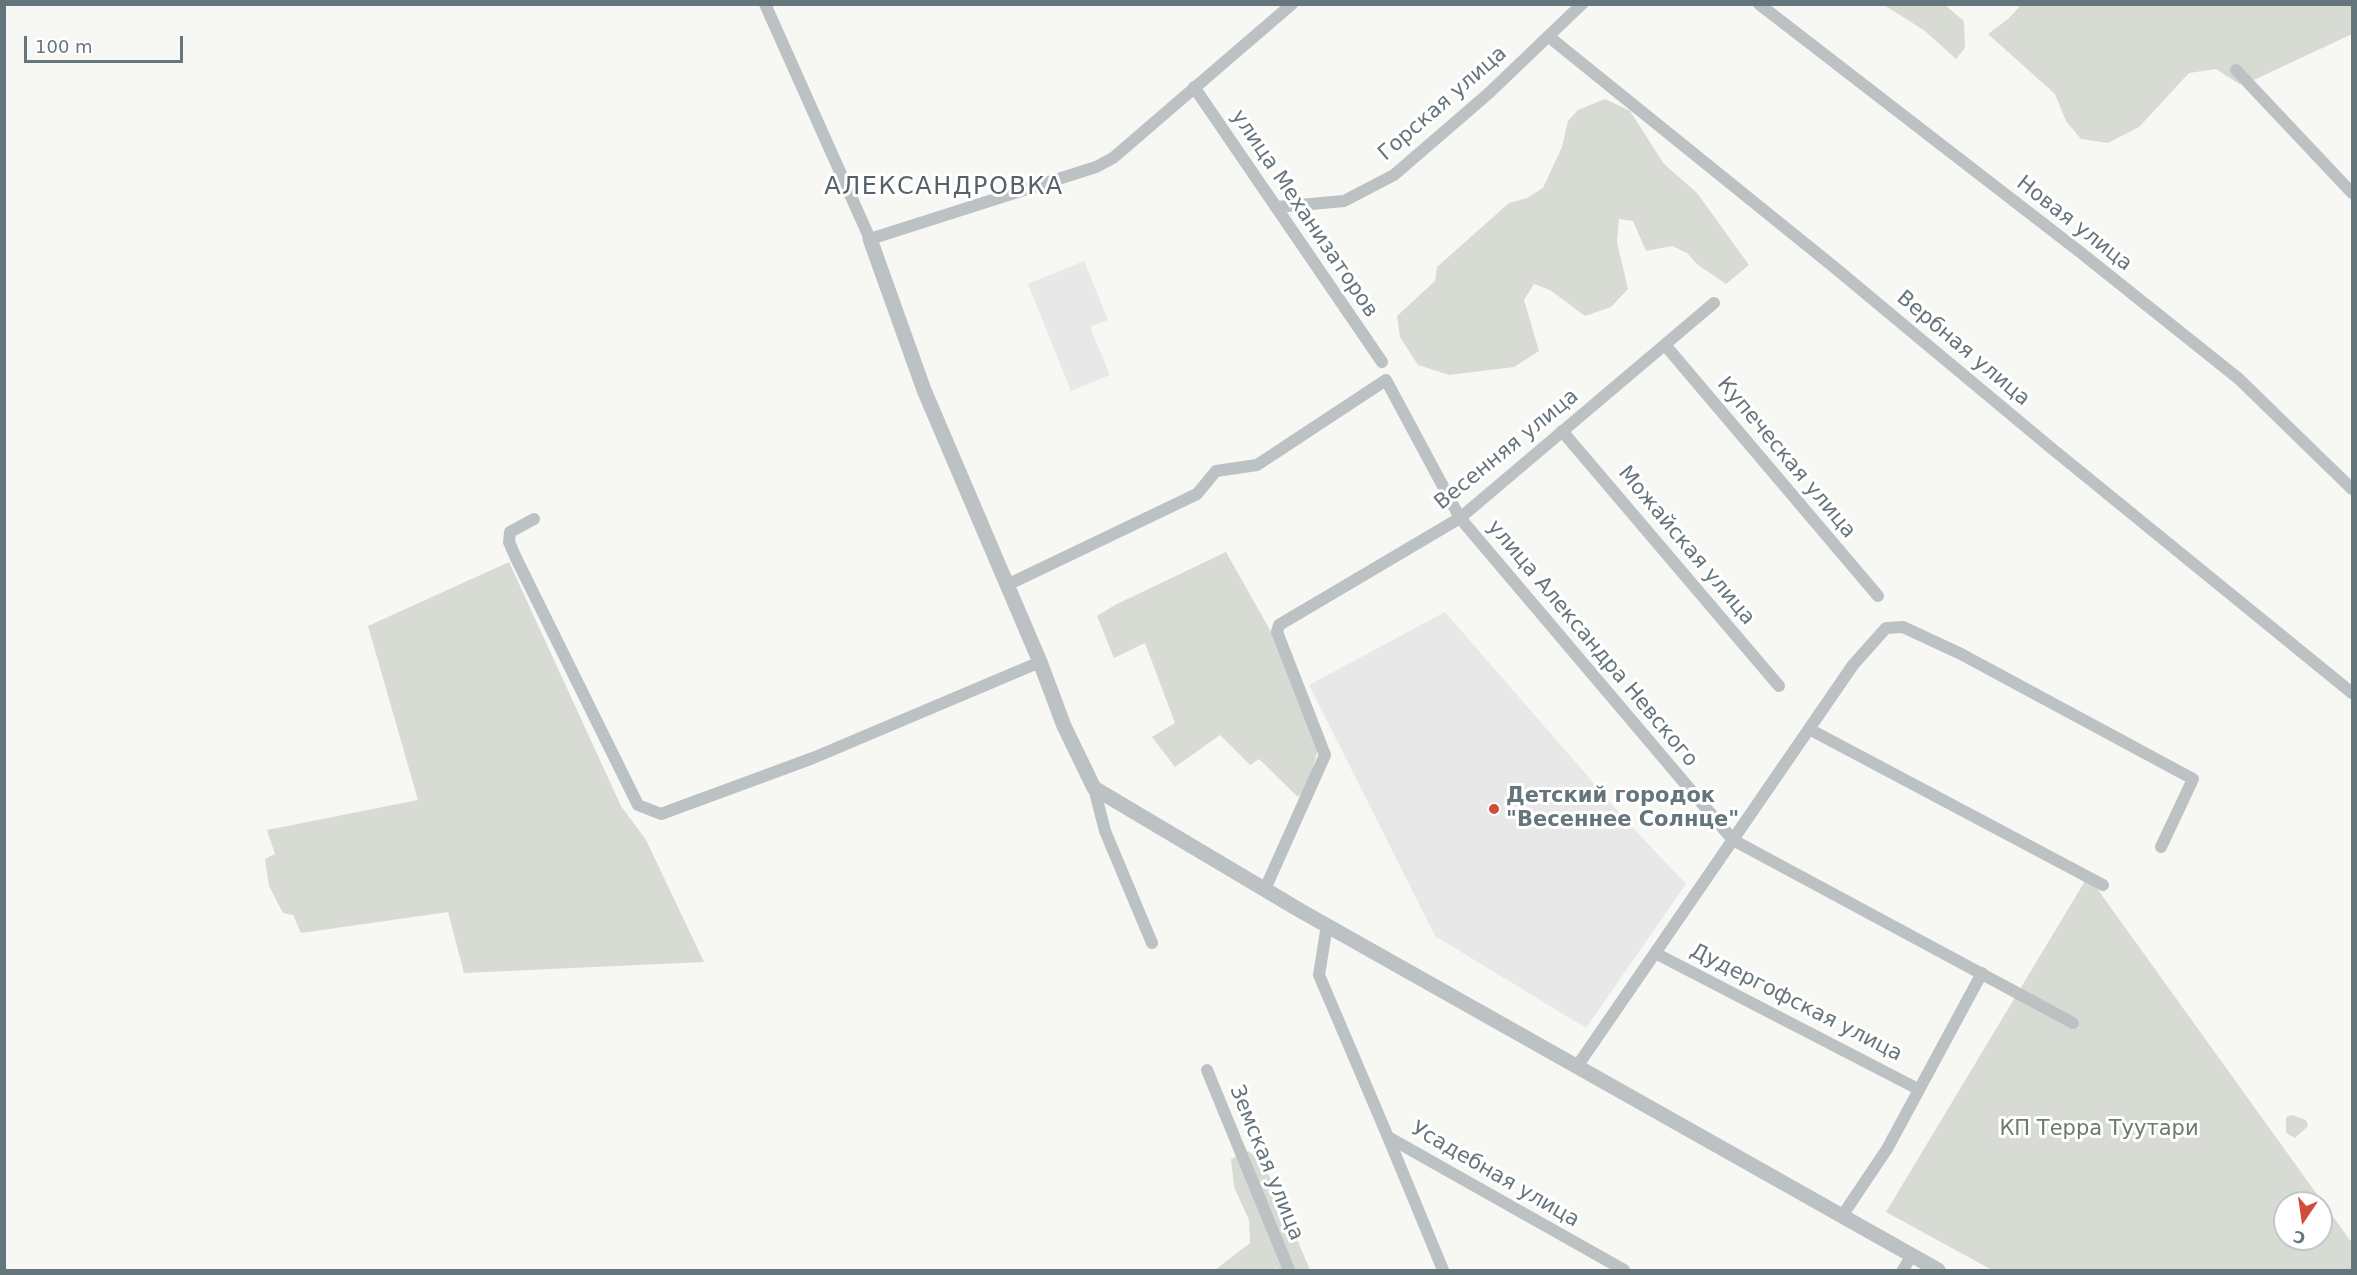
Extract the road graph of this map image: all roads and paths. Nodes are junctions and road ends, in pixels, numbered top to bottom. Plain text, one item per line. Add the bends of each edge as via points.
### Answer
1 (765, 4) edge
2 (1292, 4) edge
3 (1582, 4) edge
4 (1759, 4) edge
5 (1548, 36) junction
6 (2236, 70) dead end
7 (1194, 87) junction
8 (2352, 193) edge
9 (1277, 207) junction
10 (870, 239) junction
11 (1714, 303) dead end
12 (1665, 345) junction
13 (1382, 362) dead end
14 (1562, 431) junction
15 (2352, 489) edge
16 (1460, 518) junction
17 (534, 519) dead end
18 (1007, 585) junction
19 (1878, 596) dead end
20 (1040, 662) junction
21 (1779, 686) dead end
22 (2352, 693) edge
23 (1809, 729) junction
24 (1094, 788) junction
25 (1733, 840) junction
26 (2161, 847) dead end
27 (2103, 885) dead end
28 (1265, 889) junction
29 (1327, 926) junction
30 (1152, 943) dead end
31 (1655, 953) junction
32 (1982, 972) junction
33 (2073, 1023) dead end
34 (1578, 1065) junction
35 (1207, 1070) dead end
36 (1918, 1089) junction
37 (1388, 1137) junction
38 (1842, 1216) junction
39 (1912, 1255) junction
40 (1289, 1270) edge
41 (1443, 1270) edge
42 (1624, 1270) edge
43 (1903, 1270) edge
44 (1938, 1270) edge

1 - 10 street
2 - 7 street
3 - 5 street, Горская улица
4 - 15 street, Новая улица via 2239,379
5 - 9 street, Горская улица via 1394,175 1344,201
5 - 22 street, Вербная улица
6 - 8 street
7 - 9 street, улица Механизаторов
7 - 10 street via 1113,158 1096,167
9 - 13 street, улица Механизаторов
10 - 18 street via 924,390
11 - 12 street, Весенняя улица
12 - 14 street, Весенняя улица
12 - 19 street, Купеческая улица
14 - 16 street, Весенняя улица
14 - 21 street, Можайская улица
16 - 18 street, улица Александра Невского via 1386,380 1257,465 1216,471 1197,494
16 - 25 street, улица Александра Невского
16 - 28 street, Весенняя улица via 1279,625 1277,633 1325,755
17 - 20 street via 510,532 509,542 638,805 661,814 813,758
18 - 20 street
20 - 24 street via 1064,726
23 - 25 street
23 - 26 street via 1853,665 1886,628 1902,627 1961,654 2193,779
23 - 27 street
24 - 28 street
24 - 30 street via 1105,831
25 - 31 street
25 - 32 street, улица Александра Невского
28 - 29 street
29 - 34 street
29 - 37 street, Усадебная улица via 1319,975
31 - 34 street
31 - 36 street, Дудергофская улица
32 - 33 street, улица Александра Невского
32 - 36 street
34 - 38 street
35 - 40 street, Земская улица
36 - 38 street via 1887,1149
37 - 41 street
37 - 42 street, Усадебная улица
38 - 39 street
39 - 43 street
39 - 44 street

